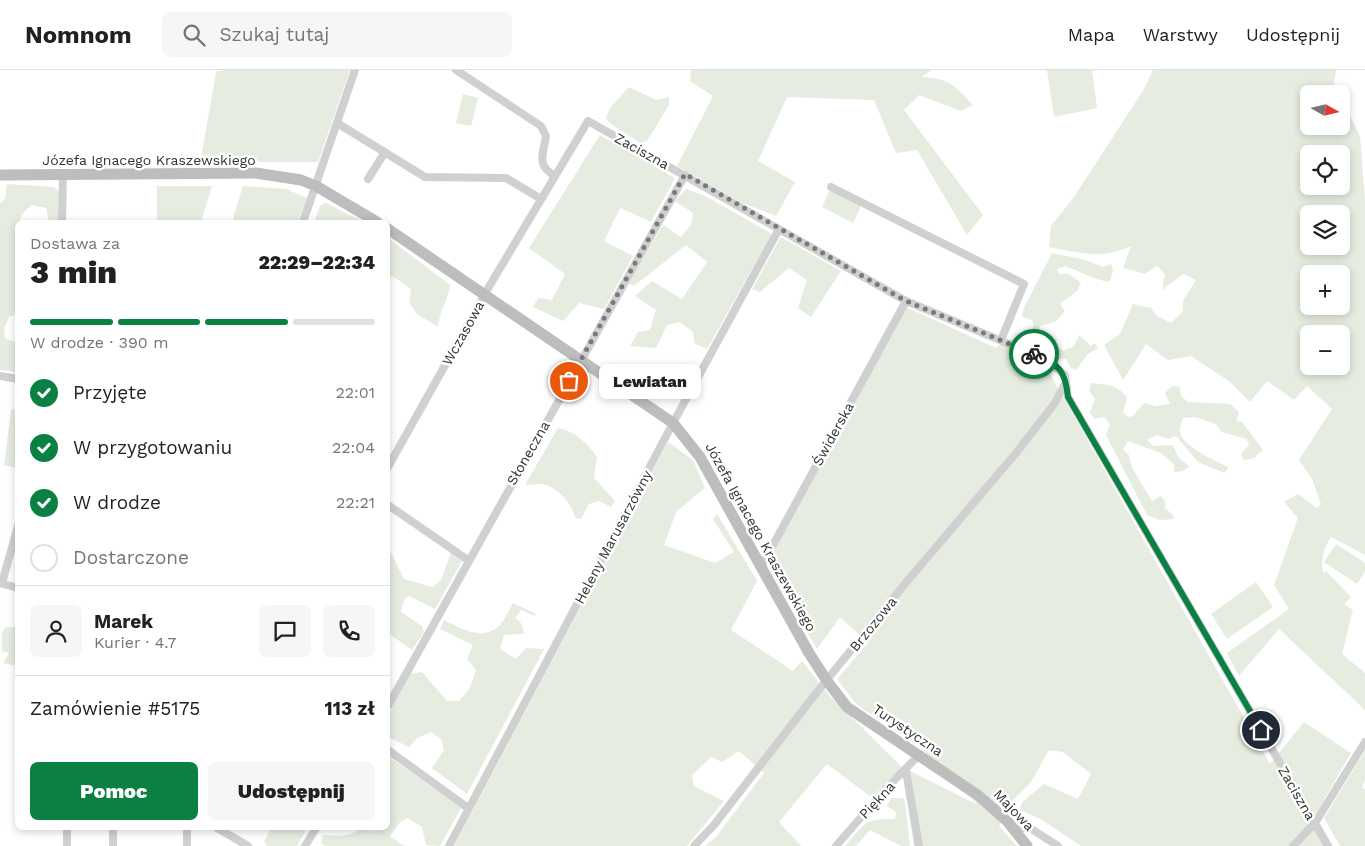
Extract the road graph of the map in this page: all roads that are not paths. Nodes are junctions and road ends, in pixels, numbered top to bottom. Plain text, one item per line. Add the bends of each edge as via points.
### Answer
1 (355, 70) edge
2 (456, 70) edge
3 (588, 121) joint
4 (337, 123) junction
5 (385, 152) junction
6 (63, 174) junction
7 (685, 174) junction
8 (0, 175) edge
9 (553, 175) junction
10 (368, 180) dead end
11 (316, 186) junction
12 (831, 187) dead end
13 (539, 198) junction
14 (62, 220) edge
15 (304, 220) edge
16 (374, 220) edge
17 (778, 229) junction
18 (390, 230) edge
19 (484, 295) junction
20 (906, 301) junction
21 (1001, 340) junction
22 (580, 360) junction
23 (0, 376) edge
24 (15, 378) edge
25 (1067, 381) junction
26 (1068, 397) junction
27 (1055, 403) junction
28 (673, 423) junction
29 (390, 463) edge
30 (390, 506) edge
31 (15, 536) edge
32 (468, 560) junction
33 (761, 567) junction
34 (1, 583) edge
35 (15, 587) edge
36 (827, 681) junction
37 (390, 702) edge
38 (1365, 742) edge
39 (390, 751) edge
40 (919, 755) junction
41 (906, 771) junction
42 (979, 796) joint
43 (468, 808) junction
44 (1315, 823) junction
45 (67, 830) edge
46 (113, 830) edge
47 (187, 830) edge
48 (220, 830) edge
49 (315, 830) edge
50 (1015, 832) junction
51 (67, 846) edge
52 (113, 846) edge
53 (187, 846) edge
54 (248, 846) edge
55 (305, 846) edge
56 (448, 846) edge
57 (694, 846) edge
58 (836, 846) edge
59 (919, 846) edge
60 (1026, 846) edge
61 (1058, 846) edge
62 (1293, 846) edge
63 (1328, 846) edge

1 - 4 street
2 - 9 street via 541,126 546,136 542,162
3 - 7 street, Zaciszna
3 - 9 street, Wczasowa
4 - 5 street
4 - 11 street
5 - 10 street
5 - 13 street via 425,177 506,178
6 - 8 street, Józefa Ignacego Kraszewskiego
6 - 11 street, Józefa Ignacego Kraszewskiego via 256,174 301,180
6 - 14 street
7 - 17 street, Zaciszna
7 - 22 street, Słoneczna
9 - 13 street, Wczasowa
11 - 15 street
11 - 16 street, Józefa Ignacego Kraszewskiego
12 - 21 street via 1024,284
13 - 19 street, Wczasowa
17 - 20 street, Zaciszna
17 - 28 street, Heleny Marusarzówny
18 - 19 street, Józefa Ignacego Kraszewskiego
19 - 22 street, Józefa Ignacego Kraszewskiego
19 - 29 street, Wczasowa
20 - 21 street, Zaciszna
20 - 33 street, Świderska
21 - 25 street, Zaciszna via 1045,359 1066,375
22 - 28 street, Józefa Ignacego Kraszewskiego
22 - 32 street, Słoneczna
23 - 24 street
25 - 26 street, Zaciszna
25 - 27 street, Brzozowa
26 - 27 street, Brzozowa
26 - 44 street, Zaciszna
27 - 36 street, Brzozowa
28 - 33 street, Józefa Ignacego Kraszewskiego via 700,457
28 - 43 street, Heleny Marusarzówny
30 - 32 street
31 - 34 street
32 - 37 street, Słoneczna
33 - 36 street, Józefa Ignacego Kraszewskiego
34 - 35 street
36 - 40 street, Turystyczna via 847,707
36 - 57 street, Brzozowa
38 - 44 street
39 - 43 street
40 - 41 street, Piękna
40 - 42 street, Turystyczna
41 - 58 street, Piękna via 882,793
41 - 59 street
42 - 50 street, Majowa
43 - 56 street, Heleny Marusarzówny
44 - 62 street
44 - 63 street, Zaciszna
45 - 51 street
46 - 52 street
47 - 53 street
48 - 54 street
49 - 55 street
50 - 60 street, Majowa
50 - 61 street via 1020,828 1030,828

